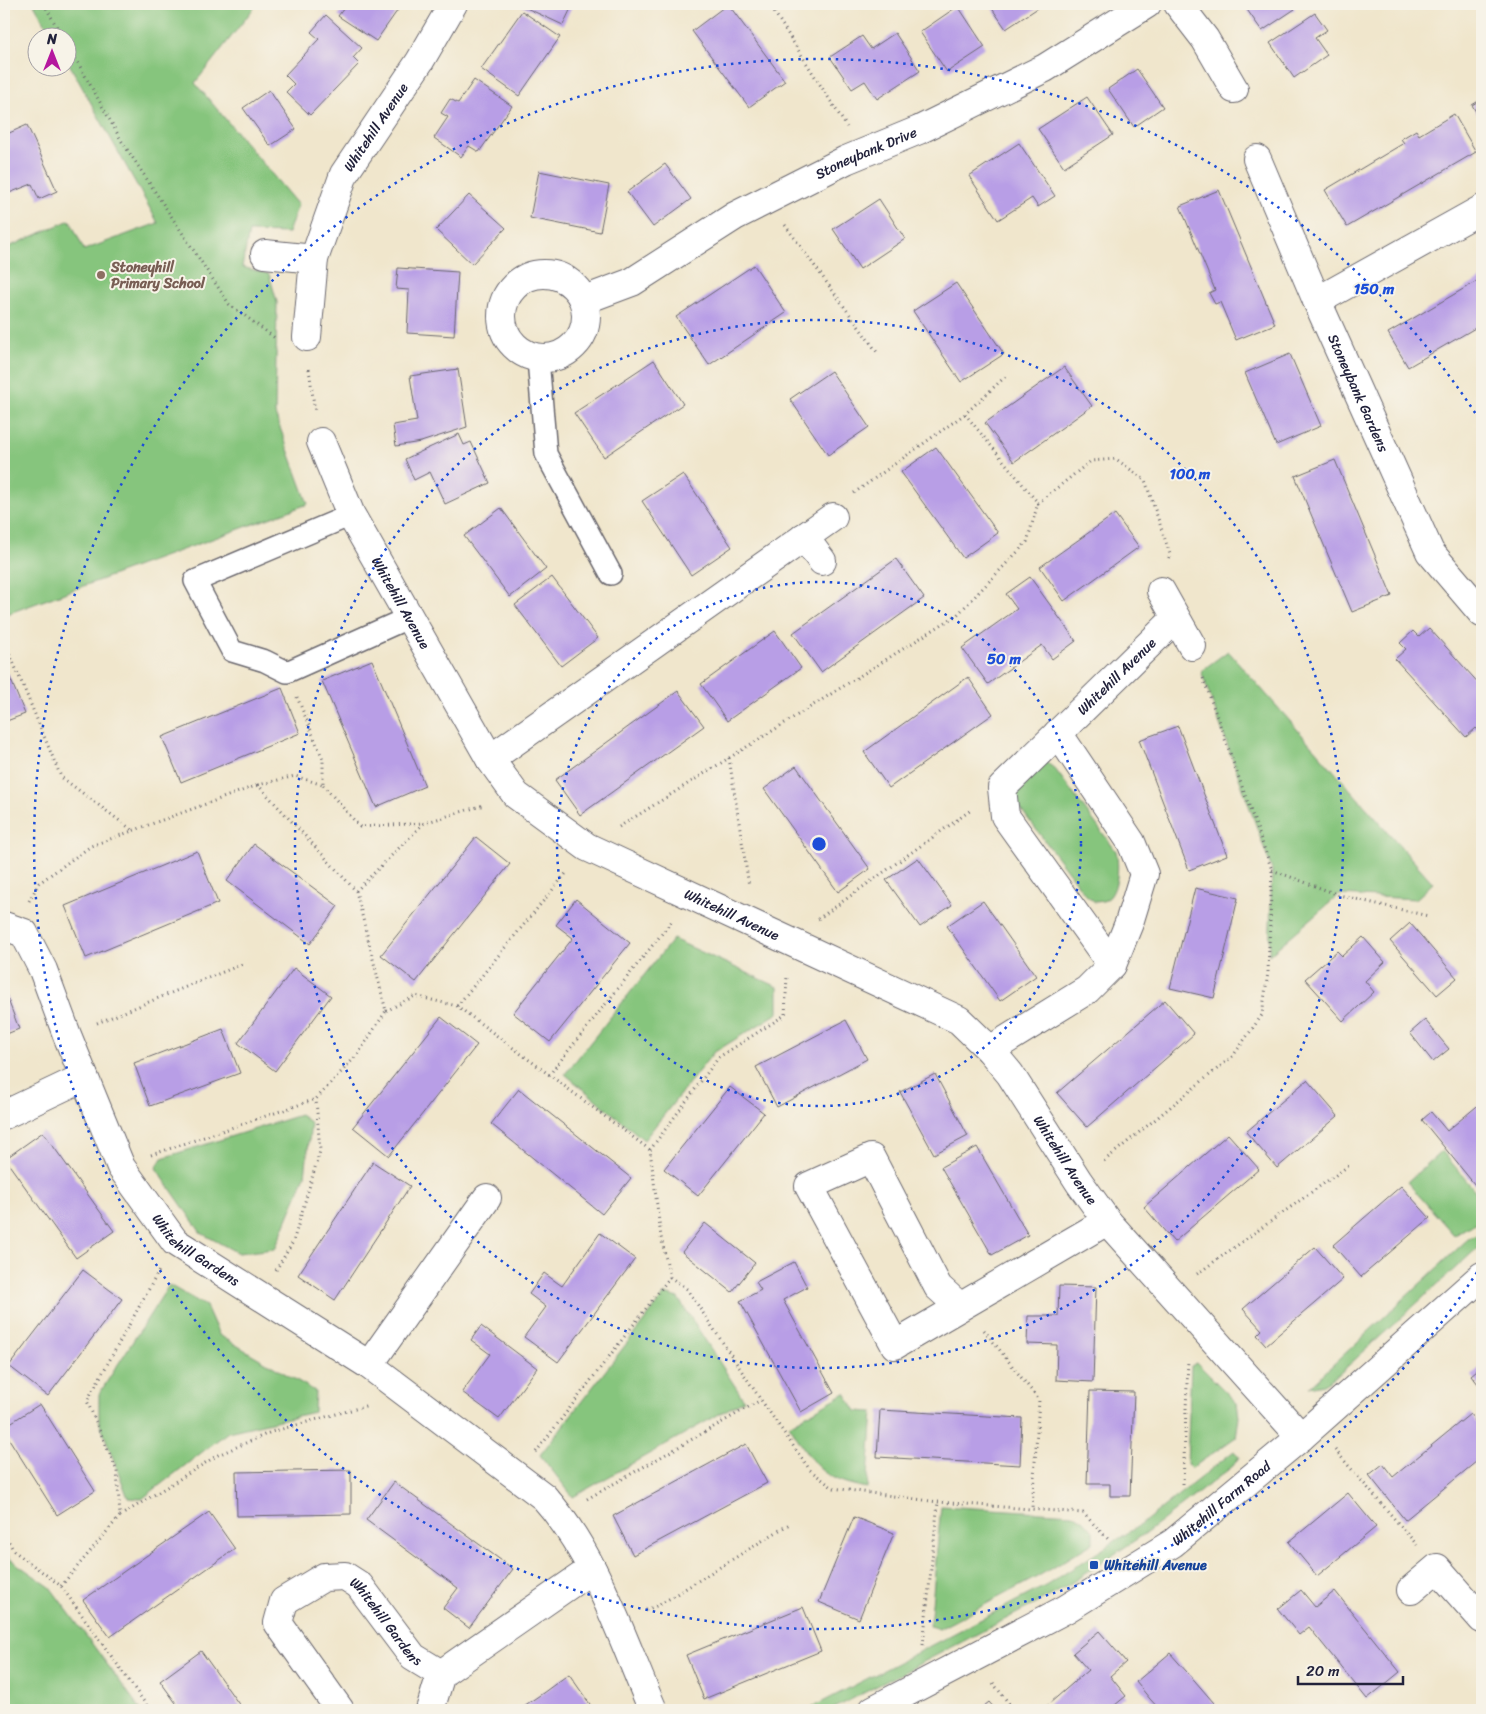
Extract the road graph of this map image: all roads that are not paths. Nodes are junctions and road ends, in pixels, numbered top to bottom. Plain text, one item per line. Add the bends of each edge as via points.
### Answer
1 (453, 4) edge
2 (1147, 4) edge
3 (1178, 4) edge
4 (1234, 89) dead end
5 (1257, 159) dead end
6 (1482, 209) edge
7 (265, 254) dead end
8 (314, 259) junction
9 (584, 300) junction
10 (1317, 301) junction
11 (307, 337) road end
12 (538, 358) junction
13 (322, 442) road end
14 (351, 515) junction
15 (833, 517) road end
16 (804, 538) junction
17 (822, 561) dead end
18 (611, 574) dead end
19 (1161, 590) road end
20 (1482, 613) edge
21 (410, 617) junction
22 (1175, 618) junction
23 (1192, 646) road end
24 (1058, 733) junction
25 (490, 759) junction
26 (11, 929) edge
27 (1112, 965) junction
28 (990, 1050) junction
29 (84, 1077) junction
30 (4, 1115) edge
31 (487, 1198) dead end
32 (1107, 1221) junction
33 (1482, 1276) edge
34 (959, 1306) junction
35 (369, 1365) junction
36 (1301, 1438) junction
37 (592, 1569) junction
38 (1411, 1590) dead end
39 (1482, 1619) edge
40 (440, 1674) junction
41 (340, 1710) edge
42 (430, 1710) edge
43 (652, 1710) edge
44 (873, 1710) edge

1 - 8 street, Whitehill Avenue via 420,61 344,174
2 - 9 street, Stoneybank Drive via 1045,68 766,200 735,216 632,282
3 - 4 street via 1204,38
5 - 10 street, Stoneybank Gardens
6 - 10 street
7 - 8 street
8 - 11 street, Whitehill Avenue
9 - 12 street via 585,329 578,342 553,358
9 - 12 street via 566,279 553,274 526,277 506,295 501,322 506,335 525,354
10 - 20 street, Stoneybank Gardens via 1430,552
12 - 18 lane via 546,454
13 - 14 street, Whitehill Avenue
14 - 21 street, Whitehill Avenue
14 - 21 lane via 195,581 232,651 287,672
15 - 16 street
16 - 17 street
16 - 25 street
19 - 22 street
21 - 25 street, Whitehill Avenue
22 - 23 street
22 - 24 street, Whitehill Avenue
24 - 27 street via 1131,842 1144,874
24 - 27 street, Whitehill Avenue via 1002,788 1005,816
25 - 28 street, Whitehill Avenue via 516,795 588,847 959,1020
26 - 29 street, Whitehill Gardens via 24,933 43,970
27 - 28 street via 1087,990
28 - 32 street, Whitehill Avenue via 1010,1074
29 - 30 street
29 - 35 street, Whitehill Gardens via 120,1167 174,1242
31 - 35 street
32 - 34 street
32 - 36 street, Whitehill Avenue
33 - 36 street, Whitehill Farm Road
34 - 34 street via 895,1345 809,1186 871,1158 938,1287
35 - 37 street, Whitehill Gardens via 544,1497 560,1515
36 - 44 street, Whitehill Farm Road via 1173,1543 1066,1609
37 - 40 street
37 - 43 street, Whitehill Gardens
38 - 39 street via 1438,1568
40 - 41 street, Whitehill Gardens via 413,1657 359,1585 345,1576 324,1577 284,1601 278,1623
40 - 42 street

